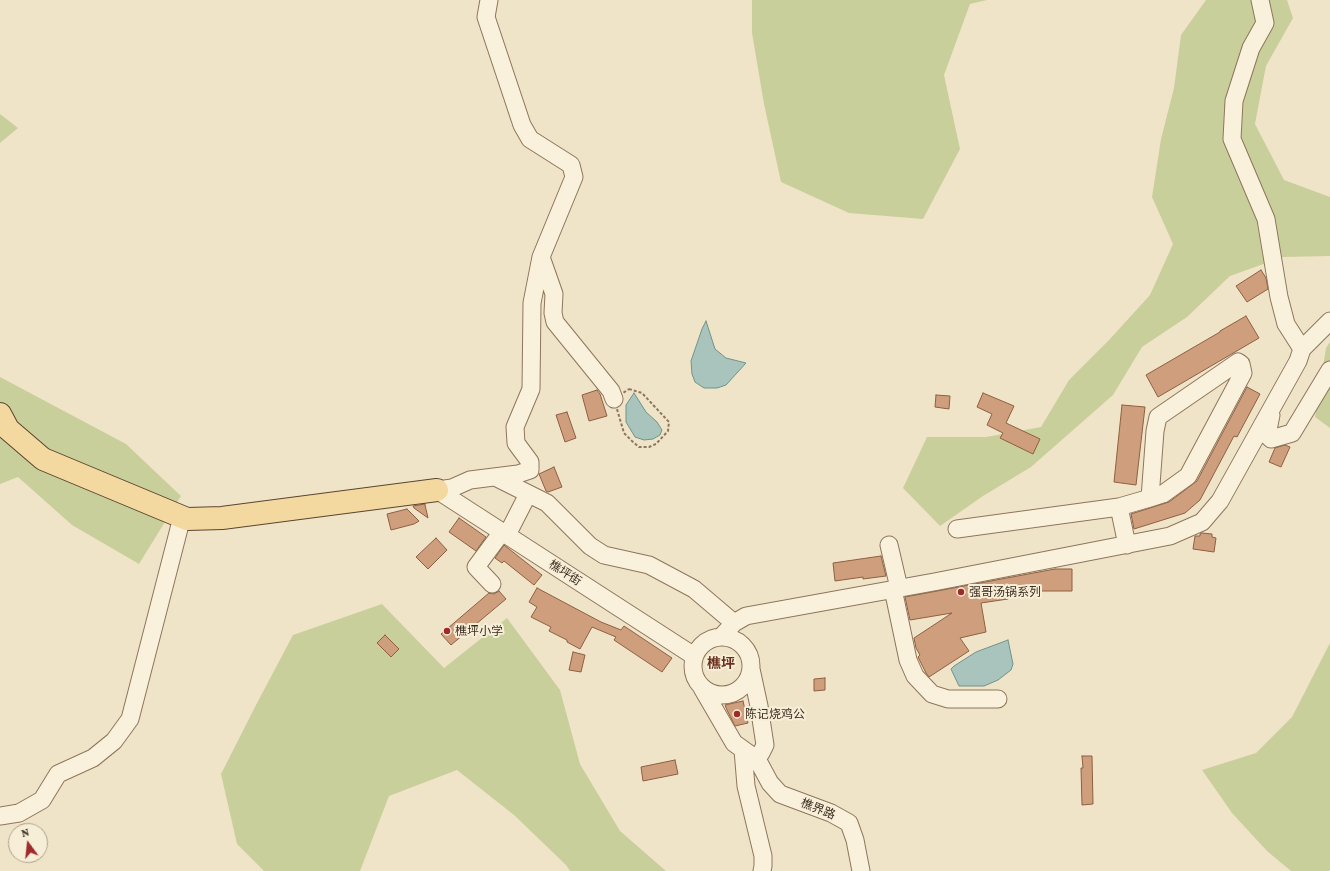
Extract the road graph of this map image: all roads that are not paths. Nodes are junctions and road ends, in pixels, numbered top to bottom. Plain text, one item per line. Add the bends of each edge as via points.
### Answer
1 (489, 0) edge
2 (1260, 0) edge
3 (541, 257) junction
4 (1330, 321) edge
5 (1302, 349) junction
6 (1330, 370) edge
7 (614, 399) road end
8 (1274, 405) junction
9 (0, 414) edge
10 (495, 477) junction
11 (437, 490) junction
12 (528, 494) junction
13 (1150, 498) junction
14 (1119, 508) junction
15 (182, 517) junction
16 (957, 529) dead end
17 (504, 534) junction
18 (889, 545) dead end
19 (1127, 545) junction
20 (492, 584) dead end
21 (896, 589) junction
22 (734, 623) junction
23 (721, 636) junction
24 (694, 656) junction
25 (751, 669) junction
26 (702, 688) junction
27 (998, 699) dead end
28 (749, 753) junction
29 (0, 816) edge
30 (762, 871) edge
31 (861, 871) edge

1 - 3 street via 486,18 522,124 530,139 571,165 574,177
2 - 5 street via 1265,23 1251,48 1234,101 1232,139 1266,220 1286,324
3 - 7 street via 554,294 555,322 611,391
3 - 10 street via 532,303 531,389 515,427 516,443 530,462 530,470
4 - 5 street
5 - 8 street
6 - 8 street via 1292,433 1271,439 1267,435
8 - 19 street via 1220,501 1202,522 1170,536
9 - 15 main road via 8,429 43,459
10 - 11 street via 470,480 452,488
10 - 12 street
11 - 15 main road via 222,518
11 - 17 street, 樵坪街
12 - 17 street
12 - 22 street via 547,504 590,546 604,555 649,565 694,589
13 - 13 street via 1163,494 1188,476 1243,373 1238,362 1158,417 1154,437
13 - 14 street
14 - 16 street
14 - 19 street
15 - 29 street via 130,719 114,741 93,758 58,774 42,800 19,813
17 - 20 street via 476,567
17 - 24 street, 樵坪街
18 - 21 street
19 - 21 street
21 - 22 street via 746,616
21 - 27 street via 908,660 915,676 932,694 948,699
22 - 23 street
23 - 24 street via 707,640
23 - 25 street via 735,640 746,649
24 - 26 street via 694,677
25 - 26 street via 746,682 736,692 715,694
25 - 28 street via 765,745 761,753
26 - 28 street via 734,743
28 - 30 street via 746,786 763,856
28 - 31 street, 樵界路 via 780,794 831,813 849,823

